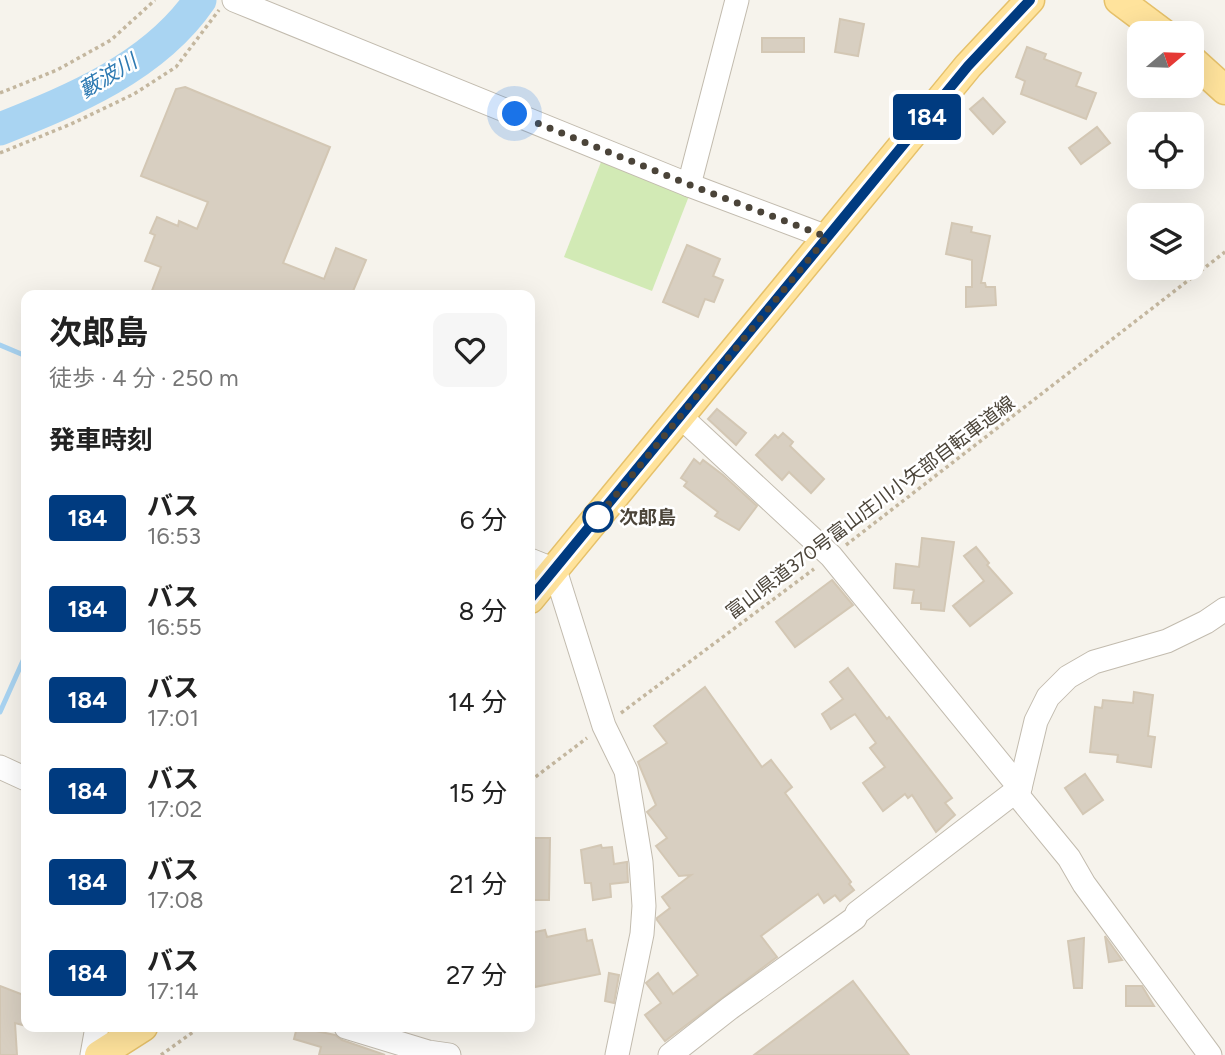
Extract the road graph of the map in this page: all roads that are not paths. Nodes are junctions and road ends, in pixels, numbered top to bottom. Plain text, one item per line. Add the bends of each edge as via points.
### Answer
1 (234, 0) edge
2 (737, 0) edge
3 (1030, 0) edge
4 (1119, 0) edge
5 (1147, 21) edge
6 (1204, 71) edge
7 (1225, 90) edge
8 (690, 185) junction
9 (827, 237) junction
10 (680, 416) junction
11 (542, 565) edge
12 (535, 585) edge
13 (1225, 610) edge
14 (0, 767) edge
15 (21, 777) edge
16 (1018, 790) junction
17 (96, 1032) edge
18 (135, 1032) edge
19 (362, 1032) edge
20 (92, 1055) edge
21 (99, 1055) edge
22 (449, 1055) edge
23 (617, 1055) edge
24 (670, 1055) edge
25 (1210, 1055) edge

1 - 8 street
2 - 8 street
3 - 9 main road via 968,66
4 - 5 main road
6 - 7 main road
8 - 9 street
9 - 10 main road
10 - 11 main road
10 - 16 street via 831,556
11 - 12 main road
11 - 23 street via 626,771 641,862 642,934
13 - 16 street via 1167,641 1094,663 1068,677 1048,697 1036,721
14 - 15 street
16 - 24 street
16 - 25 street
17 - 20 street
18 - 21 main road
19 - 22 street

